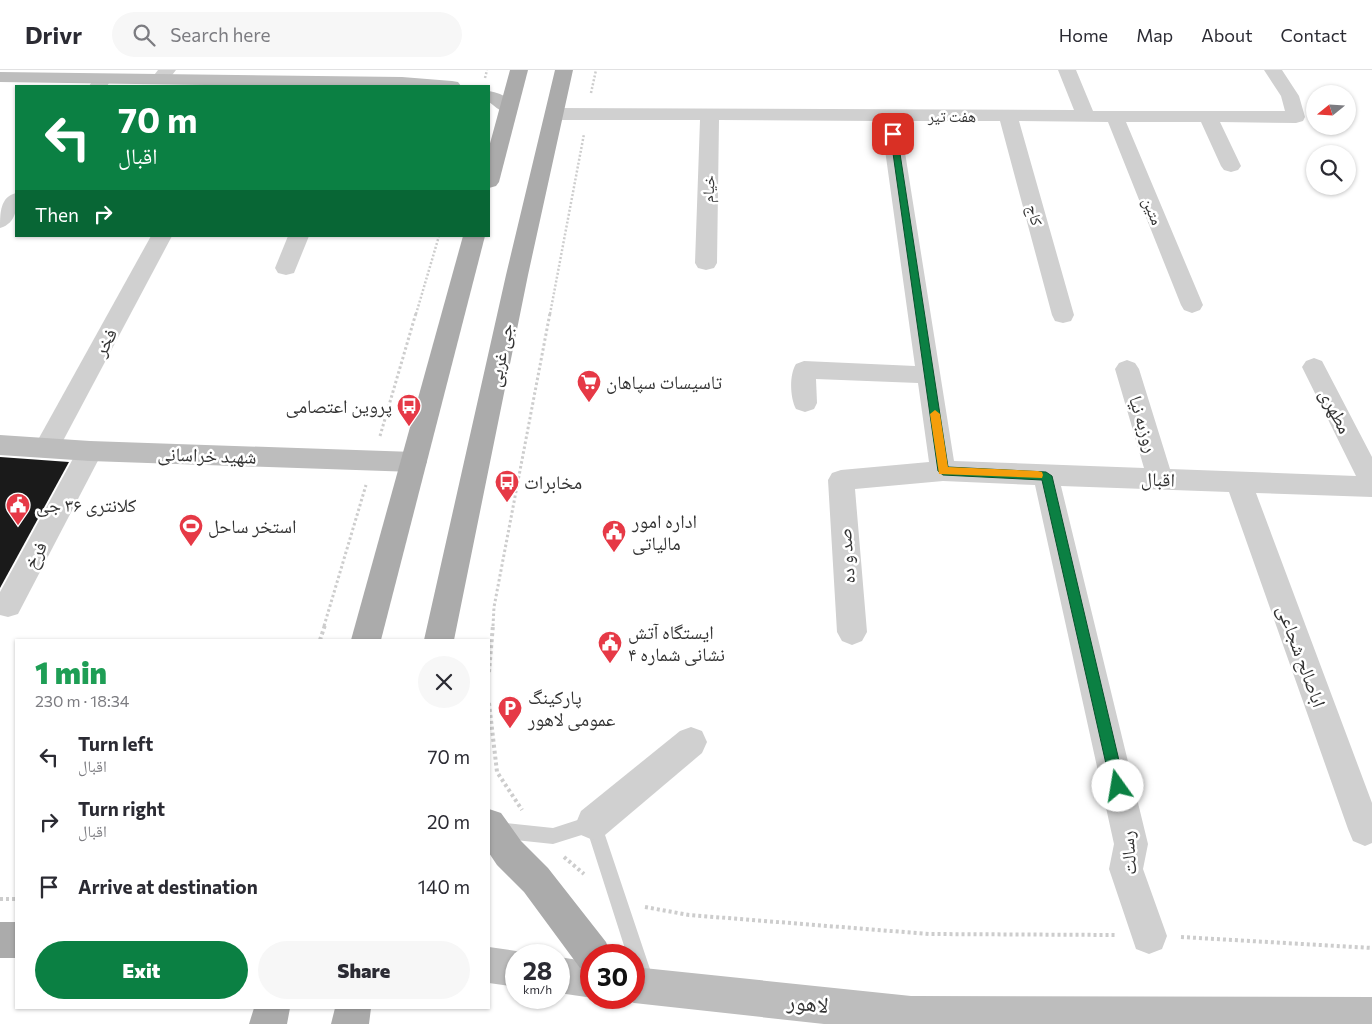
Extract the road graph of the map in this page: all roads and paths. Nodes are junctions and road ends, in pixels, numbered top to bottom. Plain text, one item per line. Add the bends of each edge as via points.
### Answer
1 (519, 70) edge
2 (564, 70) edge
3 (1067, 70) edge
4 (1273, 70) edge
5 (164, 75) edge
6 (0, 77) edge
7 (100, 83) edge
8 (190, 83) edge
9 (362, 85) edge
10 (444, 85) edge
11 (490, 96) edge
12 (509, 108) junction
13 (554, 114) junction
14 (587, 114) junction
15 (710, 115) junction
16 (890, 115) junction
17 (1008, 116) junction
18 (1086, 116) junction
19 (1115, 116) junction
20 (1208, 117) junction
21 (1231, 166) dead end
22 (490, 178) edge
23 (15, 200) edge
24 (0, 221) edge
25 (161, 237) edge
26 (299, 237) edge
27 (474, 237) edge
28 (706, 263) dead end
29 (286, 268) dead end
30 (1192, 305) dead end
31 (1063, 315) dead end
32 (1314, 367) dead end
33 (1127, 369) dead end
34 (929, 375) junction
35 (804, 403) dead end
36 (0, 445) edge
37 (47, 447) junction
38 (90, 451) junction
39 (414, 462) junction
40 (943, 471) junction
41 (1046, 476) junction
42 (1160, 479) junction
43 (841, 480) joint
44 (1238, 482) junction
45 (1372, 482) edge
46 (1372, 487) edge
47 (8, 605) dead end
48 (852, 632) dead end
49 (366, 639) edge
50 (439, 639) edge
51 (490, 659) edge
52 (490, 712) edge
53 (691, 742) dead end
54 (593, 823) junction
55 (491, 827) edge
56 (1365, 830) dead end
57 (539, 835) junction
58 (0, 899) edge
59 (15, 899) edge
60 (619, 901) junction
61 (1149, 936) junction
62 (0, 940) edge
63 (15, 940) edge
64 (585, 944) edge
65 (630, 944) edge
66 (1372, 948) edge
67 (490, 965) edge
68 (505, 967) edge
69 (645, 986) edge
70 (272, 1009) edge
71 (353, 1009) edge
72 (1372, 1016) edge
73 (911, 1019) edge
74 (268, 1024) edge
75 (350, 1024) edge

1 - 12 main road
2 - 13 main road, جی غربی
3 - 18 street
4 - 20 street, هفت تیر via 1290,96 1296,118
5 - 7 street
5 - 8 street
6 - 7 street
8 - 9 street
9 - 10 street via 420,82
11 - 12 street
12 - 22 main road
13 - 14 street, هفت تیر
13 - 50 main road, جی غربی
14 - 15 street, هفت تیر
14 - 51 path via 494,608
15 - 16 street, هفت تیر
15 - 28 street, خیام
16 - 17 street, هفت تیر
16 - 34 street
17 - 18 street, هفت تیر
17 - 31 street, کاج
18 - 19 street, هفت تیر
19 - 20 street, هفت تیر
19 - 30 street, متین
20 - 21 street
23 - 24 street
25 - 37 street, فخر
26 - 29 street
27 - 39 main road
32 - 45 street, مطهری
33 - 42 street, روزبه نیا
34 - 35 street via 804,370
34 - 40 street
36 - 37 street, شهید خراسانی
37 - 38 street, شهید خراسانی
38 - 39 street, شهید خراسانی
38 - 47 street, فرخ
39 - 49 main road
40 - 41 street, اقبال
40 - 43 street, اقبال
41 - 42 street, اقبال
41 - 61 street, رسالت via 1131,844 1126,869
42 - 44 street, اقبال
43 - 48 street, صد و ده
44 - 46 street, اقبال
44 - 56 street, اباصالح شجاعی
52 - 57 path via 497,772
53 - 54 street
54 - 57 lane via 553,836
54 - 60 lane
55 - 57 lane
55 - 64 main road
57 - 60 path
58 - 59 path
60 - 61 path via 689,915 930,934
60 - 65 lane
61 - 66 path
62 - 63 main road
67 - 68 street
69 - 73 street, لاهور
70 - 74 main road
71 - 75 main road
72 - 73 street, لاهور

